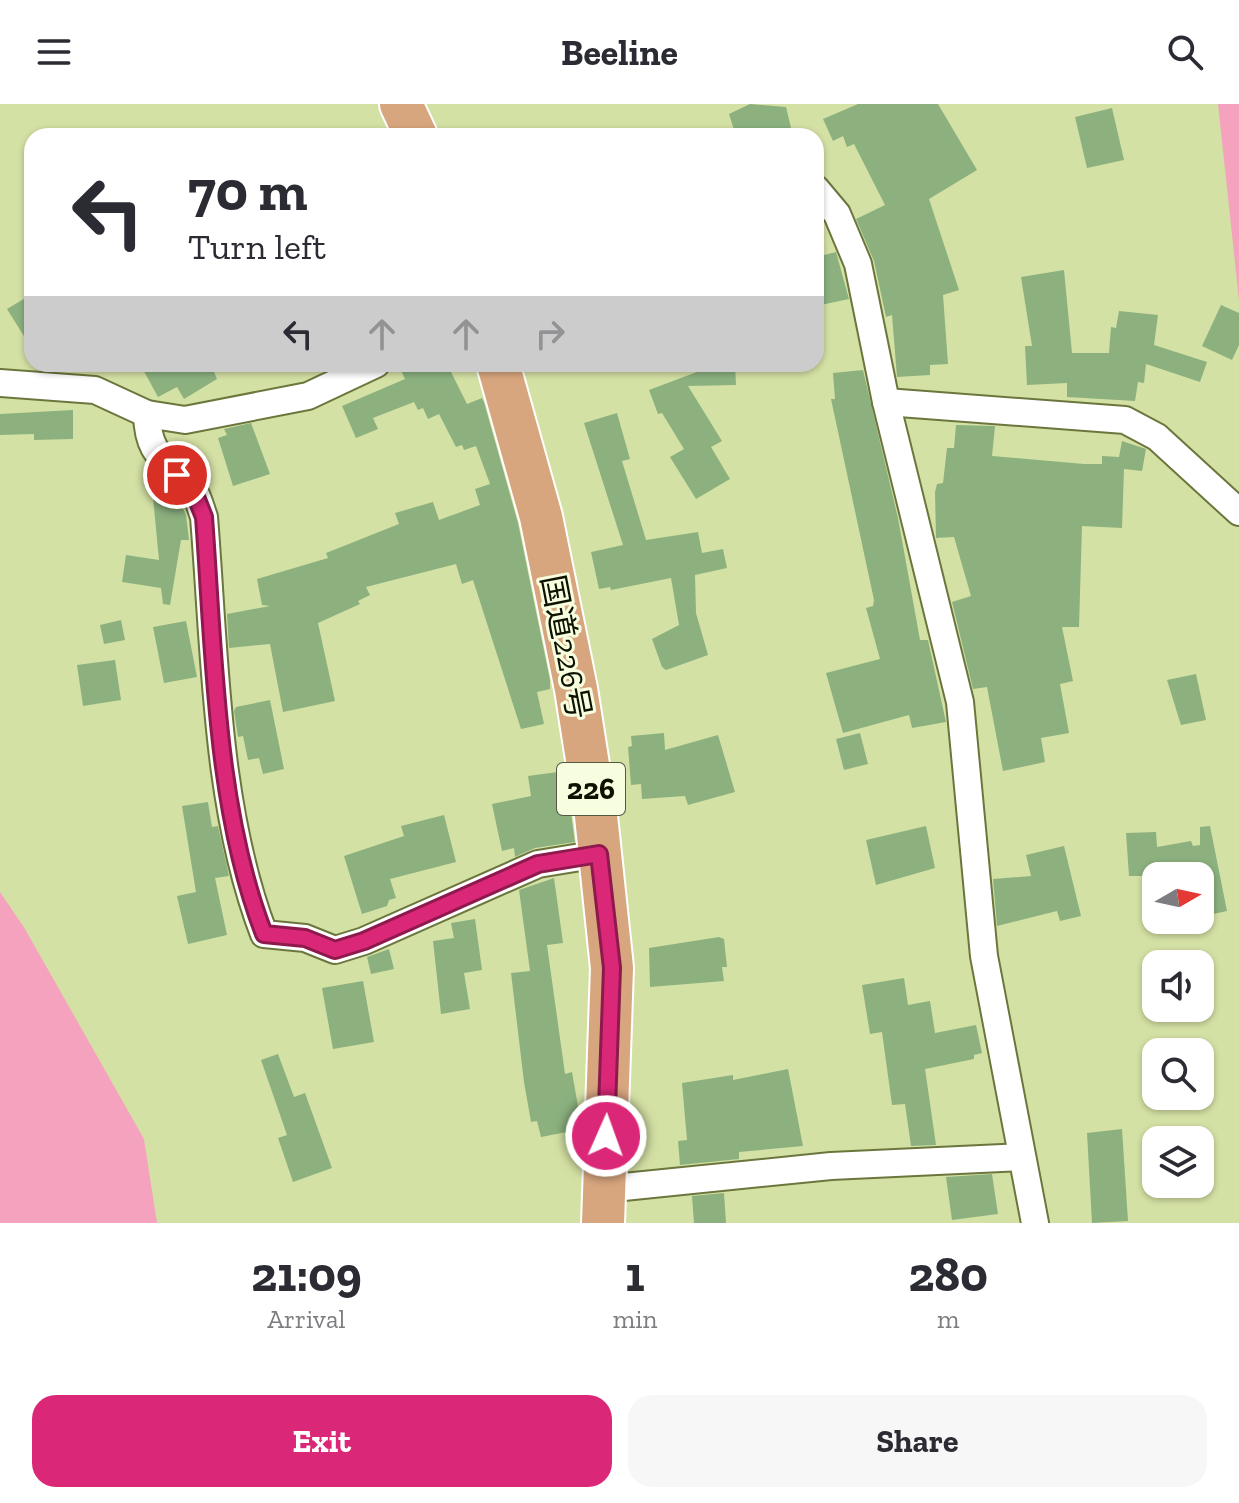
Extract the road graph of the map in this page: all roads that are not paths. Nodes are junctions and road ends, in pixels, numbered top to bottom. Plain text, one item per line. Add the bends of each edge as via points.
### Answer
1 (401, 104) edge
2 (412, 128) edge
3 (824, 199) edge
4 (359, 372) edge
5 (500, 372) edge
6 (0, 383) edge
7 (886, 402) junction
8 (147, 414) junction
9 (1239, 512) edge
10 (599, 854) junction
11 (1021, 1157) junction
12 (604, 1206) edge
13 (1035, 1223) edge

1 - 2 highway
3 - 7 street via 837,214 858,264
4 - 8 street via 308,396 185,420
5 - 10 highway, 国道226号 / 226 via 541,517 576,689
6 - 8 street via 95,390
7 - 9 street via 1125,420 1157,437
7 - 11 street via 960,702 984,956
8 - 10 street via 148,438 194,492 204,517 218,708 244,883 264,934 305,938 335,950 538,864
10 - 12 highway, 国道226号 / 226 via 612,968
11 - 12 street via 831,1166
11 - 13 street

